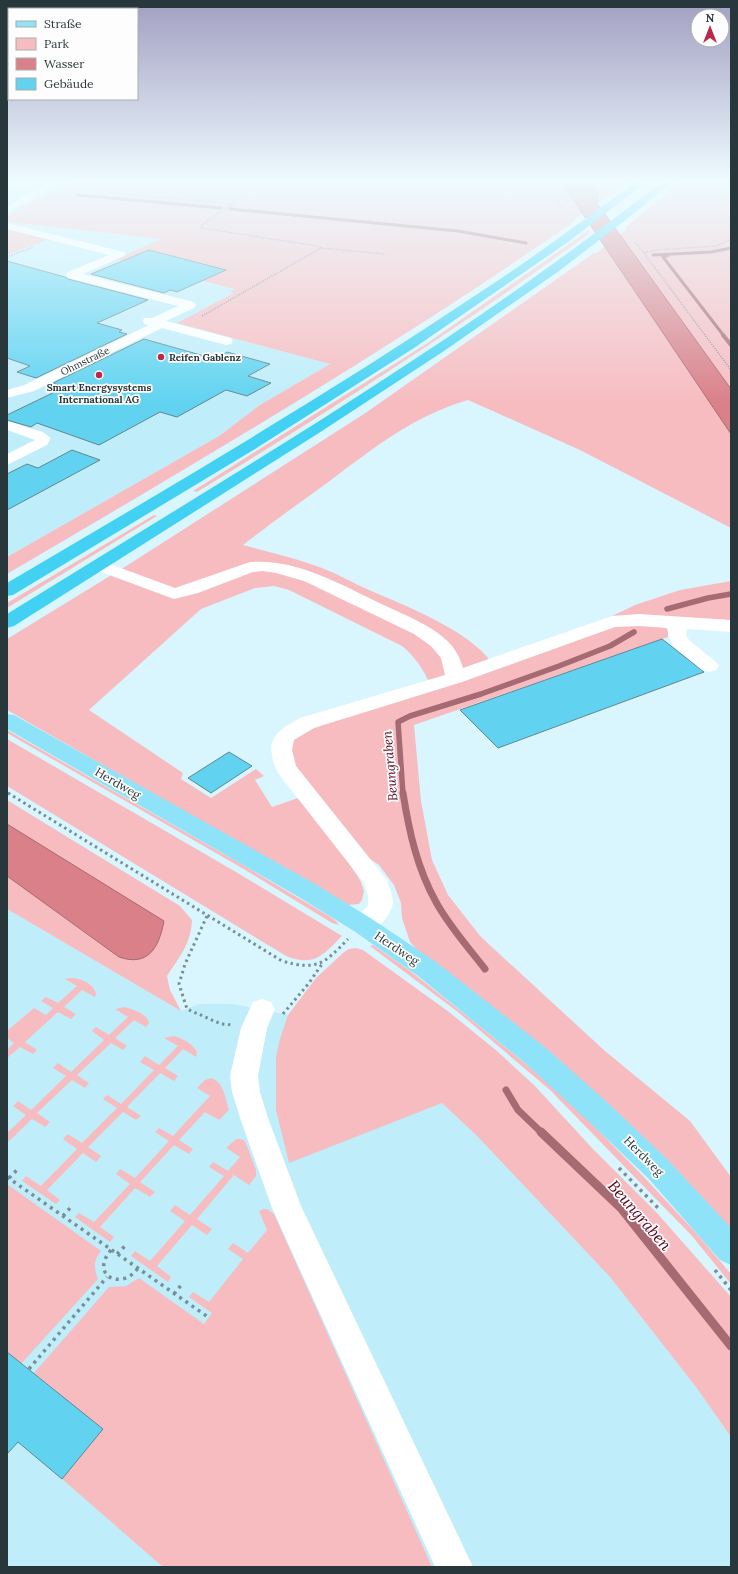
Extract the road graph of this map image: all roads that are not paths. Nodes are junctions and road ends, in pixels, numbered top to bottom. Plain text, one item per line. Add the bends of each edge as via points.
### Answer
1 (114, 256) edge
2 (538, 256) edge
3 (569, 256) edge
4 (153, 322) junction
5 (226, 341) dead end
6 (7, 394) edge
7 (7, 424) edge
8 (7, 460) edge
9 (99, 565) junction
10 (7, 591) edge
11 (7, 622) edge
12 (678, 623) junction
13 (731, 626) edge
14 (709, 666) dead end
15 (455, 678) junction
16 (7, 720) edge
17 (363, 925) junction
18 (258, 1019) road end
19 (731, 1250) edge
20 (454, 1567) edge

1 - 4 street, Ohmstraße via 72,274 190,305
2 - 10 highway via 306,411
3 - 9 highway via 408,369
4 - 5 street
4 - 6 street, Ohmstraße via 29,388
7 - 8 street via 43,438 42,442
9 - 11 highway
9 - 15 street via 174,594 250,567 263,566 310,577 421,630 438,642 450,657
12 - 13 street
12 - 14 street via 677,635 681,643
12 - 15 street via 639,620 612,622
15 - 17 street via 307,723 287,733 282,741 286,768 374,880 381,899 378,912
16 - 17 main road, Herdweg
17 - 19 main road, Herdweg via 427,969 536,1056 658,1169
18 - 20 street via 244,1076 246,1092 274,1175

